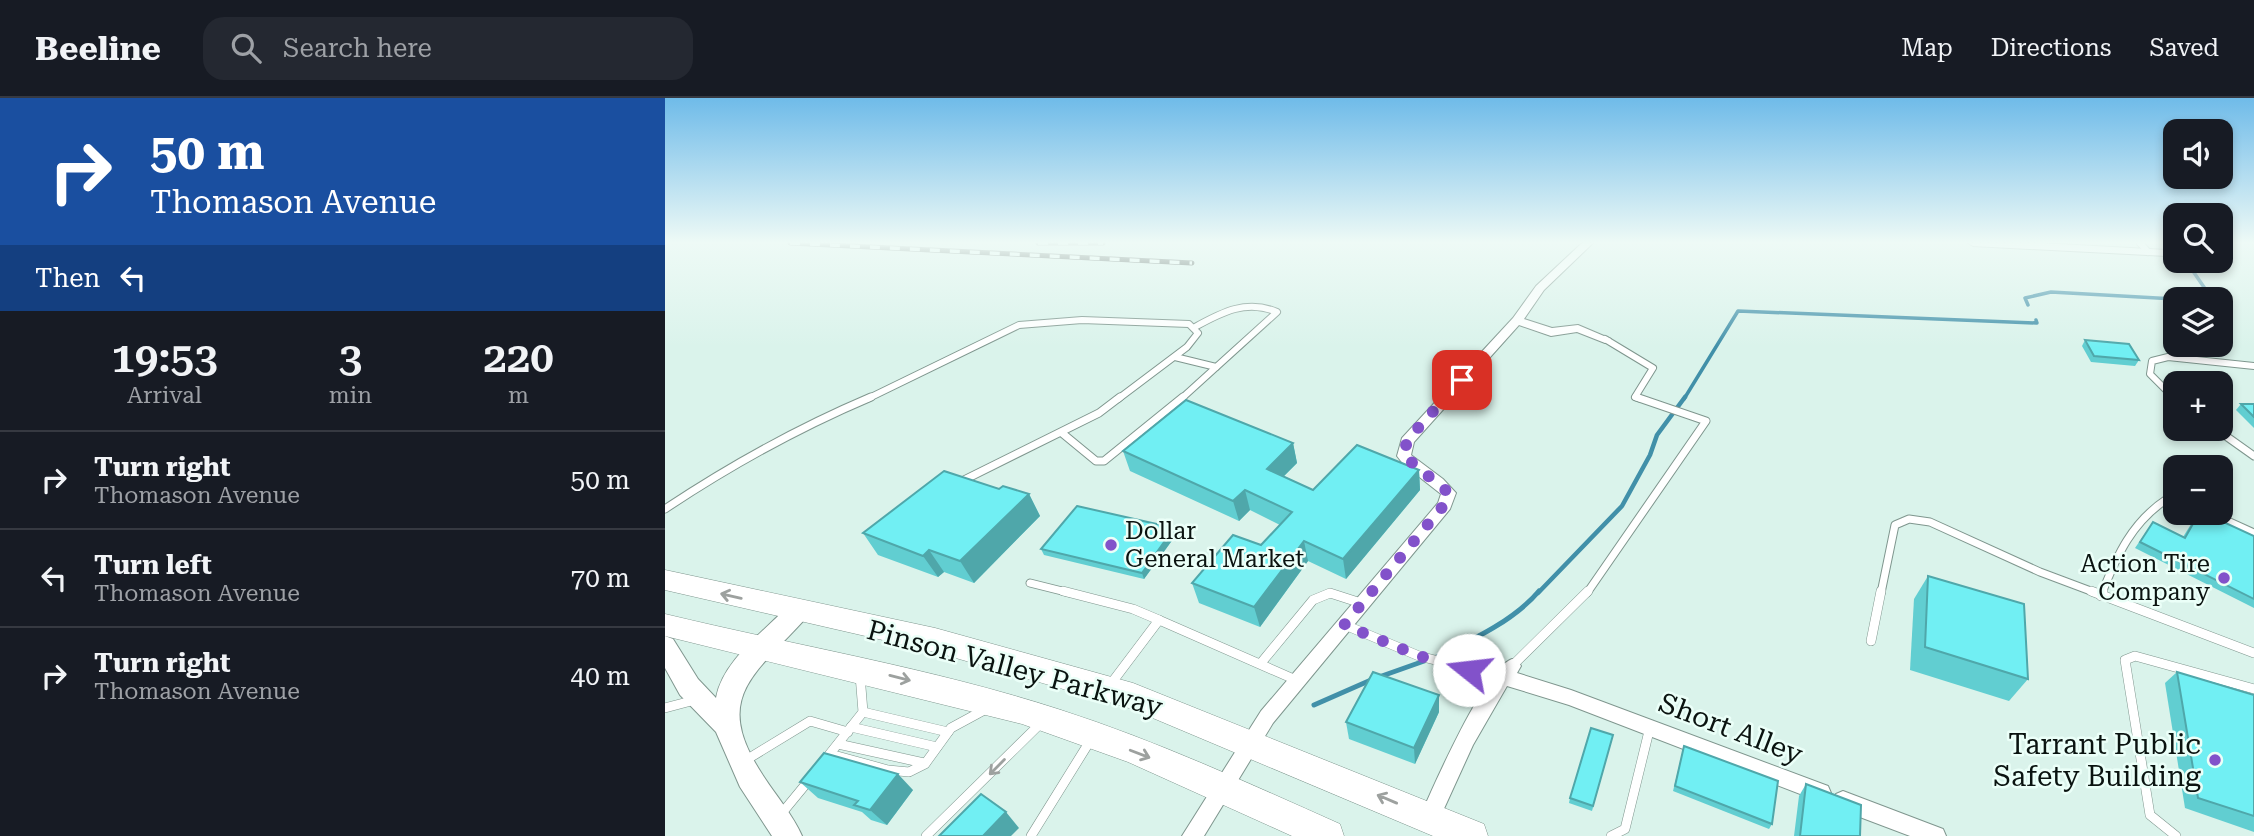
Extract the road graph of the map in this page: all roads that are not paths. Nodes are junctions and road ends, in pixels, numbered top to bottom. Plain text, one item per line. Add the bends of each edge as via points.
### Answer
1 (1551, 277) edge
2 (1517, 320) junction
3 (1195, 327) junction
4 (1605, 339) joint
5 (1175, 357) junction
6 (2254, 366) edge
7 (1216, 367) junction
8 (2163, 387) edge
9 (1062, 433) junction
10 (2233, 441) edge
11 (2254, 456) edge
12 (956, 485) edge
13 (2163, 501) edge
14 (665, 509) edge
15 (2233, 523) edge
16 (2254, 533) edge
17 (665, 580) edge
18 (1030, 583) dead end
19 (2101, 596) junction
20 (1362, 603) junction
21 (797, 612) junction
22 (1159, 620) junction
23 (665, 625) edge
24 (1344, 625) junction
25 (1871, 641) dead end
26 (665, 646) edge
27 (761, 651) junction
28 (2254, 653) edge
29 (1261, 663) junction
30 (859, 669) junction
31 (1508, 672) junction
32 (1298, 681) junction
33 (1107, 688) junction
34 (2254, 690) edge
35 (699, 698) junction
36 (996, 704) junction
37 (665, 708) edge
38 (863, 712) junction
39 (1045, 718) junction
40 (725, 724) junction
41 (1650, 727) junction
42 (849, 730) junction
43 (948, 732) junction
44 (1094, 735) junction
45 (1251, 742) junction
46 (838, 744) junction
47 (937, 747) junction
48 (830, 754) junction
49 (742, 762) junction
50 (925, 764) junction
51 (1222, 786) junction
52 (1430, 817) junction
53 (783, 828) edge
54 (926, 836) edge
55 (1031, 836) edge
56 (1192, 836) edge
57 (1328, 836) edge
58 (1472, 836) edge
59 (1611, 836) edge
60 (1937, 836) edge
61 (2176, 836) edge

1 - 2 street
2 - 4 street via 1551,332 1578,328
2 - 20 street via 1407,440 1404,456 1449,493 1444,505
3 - 5 lane via 1198,334
3 - 7 lane via 1238,306 1267,306 1277,312
3 - 14 lane via 1115,321 1019,325 806,425 723,470
4 - 31 lane via 1653,368 1635,397 1706,422 1586,594
5 - 7 lane
5 - 9 lane via 1099,414
6 - 8 lane via 2168,357 2152,361 2150,374
7 - 9 lane via 1104,461 1096,461
9 - 12 lane
10 - 11 lane
13 - 19 lane via 2150,509 2121,547
15 - 16 lane
21 -> 17 main road, Pinson Valley Parkway
18 - 22 lane
19 - 25 lane via 1930,522 1909,519 1895,525
19 - 28 lane
20 - 24 street
20 - 29 lane via 1330,593 1313,600
21 - 27 street
21 - 33 main road, Pinson Valley Parkway via 935,640
22 - 29 lane
22 - 33 lane
23 - 27 main road, Pinson Valley Parkway
24 - 31 lane via 1419,656
24 - 32 street
26 - 35 street
27 - 30 main road, Pinson Valley Parkway
27 - 40 street via 740,672 726,699
29 - 32 lane
30 -> 36 main road, Pinson Valley Parkway
30 - 38 lane
31 - 41 street, Short Alley
31 - 52 street via 1492,691 1456,756
32 - 45 street
33 - 45 main road, Pinson Valley Parkway
34 - 61 lane via 2135,656 2125,660 2150,815
35 - 37 lane
35 - 40 street
36 - 39 main road, Pinson Valley Parkway
36 - 43 lane
38 - 42 lane
38 - 43 lane
39 - 44 main road, Pinson Valley Parkway
39 -> 54 lane
40 - 49 street
41 - 59 lane via 1625,829
41 - 60 street, Short Alley
42 - 46 lane
42 - 47 lane
42 - 49 lane via 810,721
43 - 47 lane
44 -> 51 main road, Pinson Valley Parkway
44 - 55 lane
45 - 51 street
52 -> 45 main road, Pinson Valley Parkway
46 - 48 lane
46 - 50 lane
47 - 50 lane
48 - 50 lane via 888,771 909,772
48 - 53 lane
49 - 53 street
51 - 56 street
51 - 57 main road, Pinson Valley Parkway
52 - 58 main road, Pinson Valley Parkway

